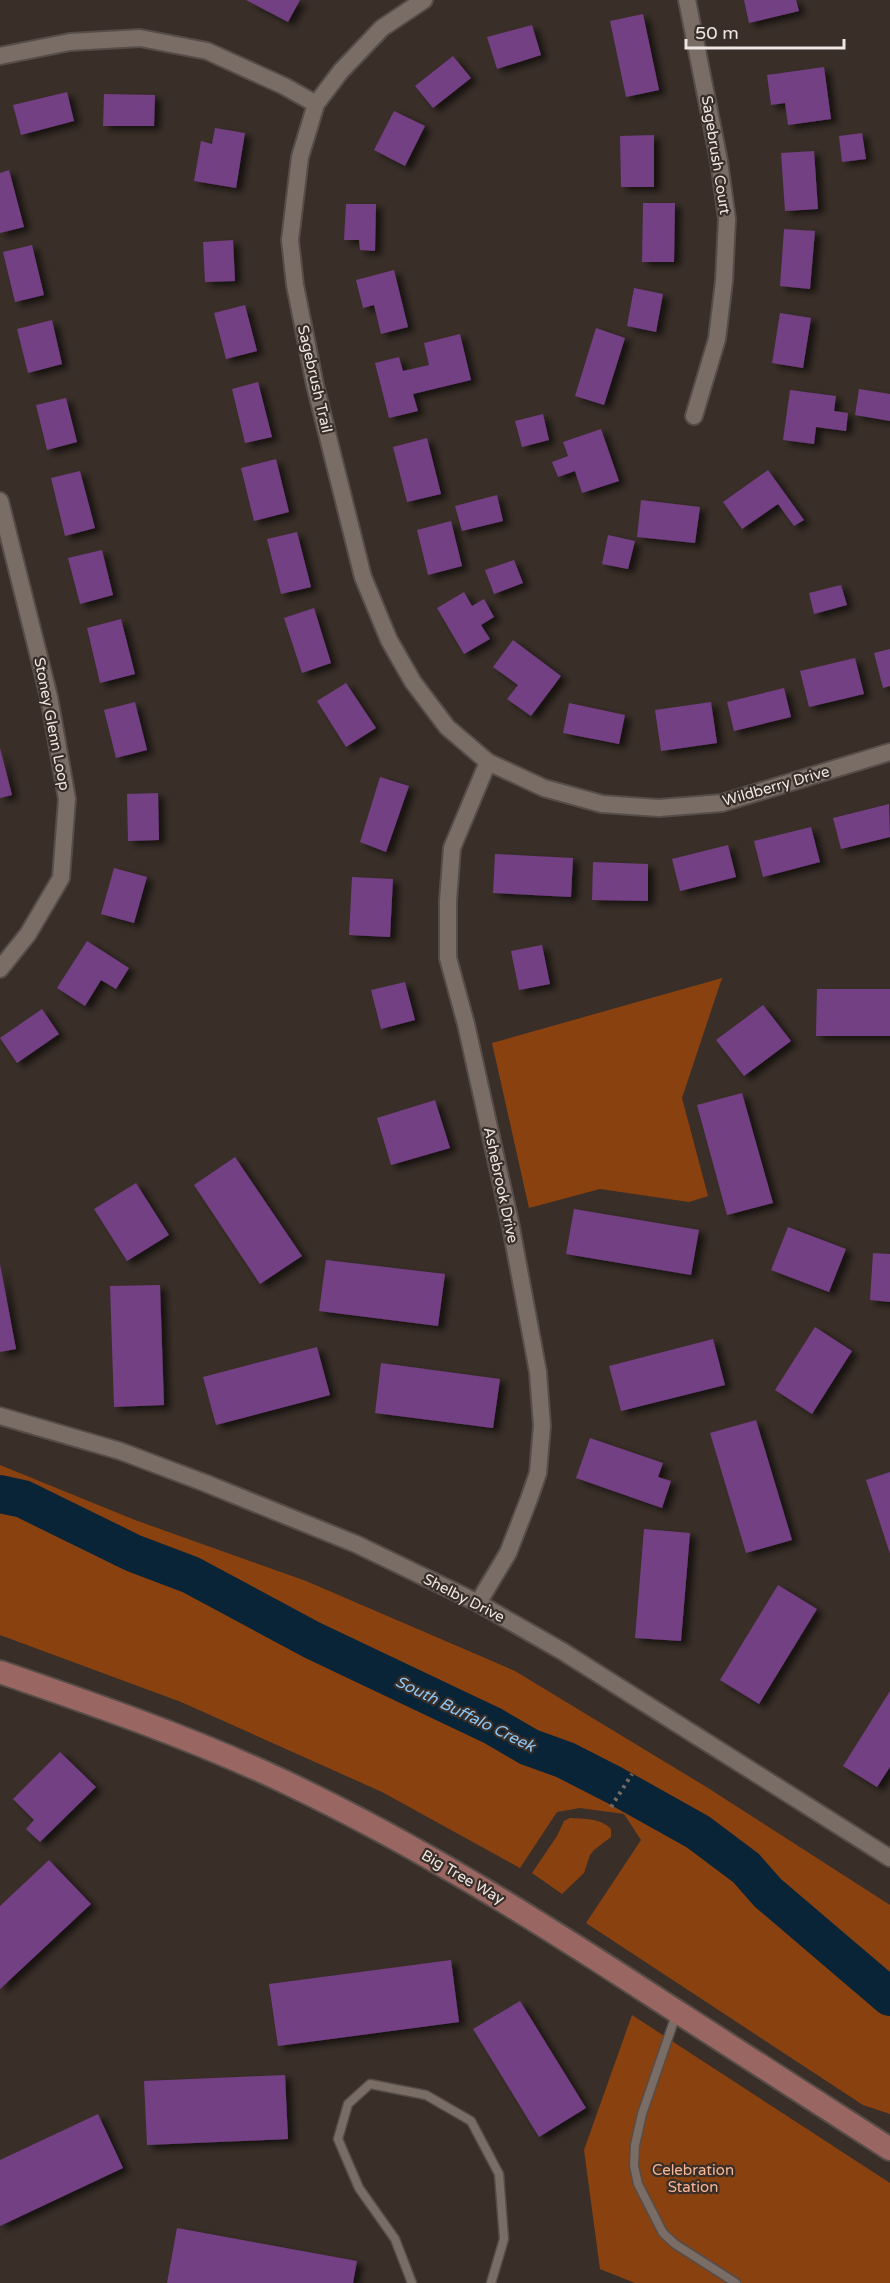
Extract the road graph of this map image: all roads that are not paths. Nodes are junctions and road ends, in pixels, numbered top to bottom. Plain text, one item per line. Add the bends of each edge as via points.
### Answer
1 (424, 0) edge
2 (687, 0) edge
3 (0, 56) edge
4 (316, 104) junction
5 (694, 416) dead end
6 (0, 501) edge
7 (890, 752) edge
8 (488, 762) junction
9 (0, 969) edge
10 (0, 1416) edge
11 (478, 1603) junction
12 (0, 1672) edge
13 (890, 1858) edge
14 (677, 2012) junction
15 (890, 2149) edge
16 (412, 2283) edge
17 (491, 2283) edge
18 (736, 2283) edge

1 - 4 street, Sagebrush Trail via 382,28
2 - 5 street, Sagebrush Court via 727,219 717,339
3 - 4 street via 70,42 140,38 207,51
4 - 8 street, Sagebrush Trail via 300,157 290,240 315,385 363,577 389,640 413,682 447,727
6 - 9 street, Stoney Glenn Loop via 49,697 67,799 61,878
7 - 8 street, Wildberry Drive via 722,803 659,808 602,804 544,788
8 - 11 street, Ashebrook Drive via 452,848 448,958 510,1222 538,1372 542,1426 538,1473 529,1499 508,1553
10 - 11 street, Shelby Drive via 120,1451 205,1483 356,1545
11 - 13 street, Shelby Drive via 562,1651
12 - 14 main road, Big Tree Way via 149,1724 286,1782 461,1875
14 - 15 main road, Big Tree Way
14 - 18 lane via 642,2114 634,2166 638,2184 663,2233
16 - 17 lane via 395,2239 359,2188 338,2139 348,2104 370,2084 426,2095 471,2121 499,2174 504,2239

